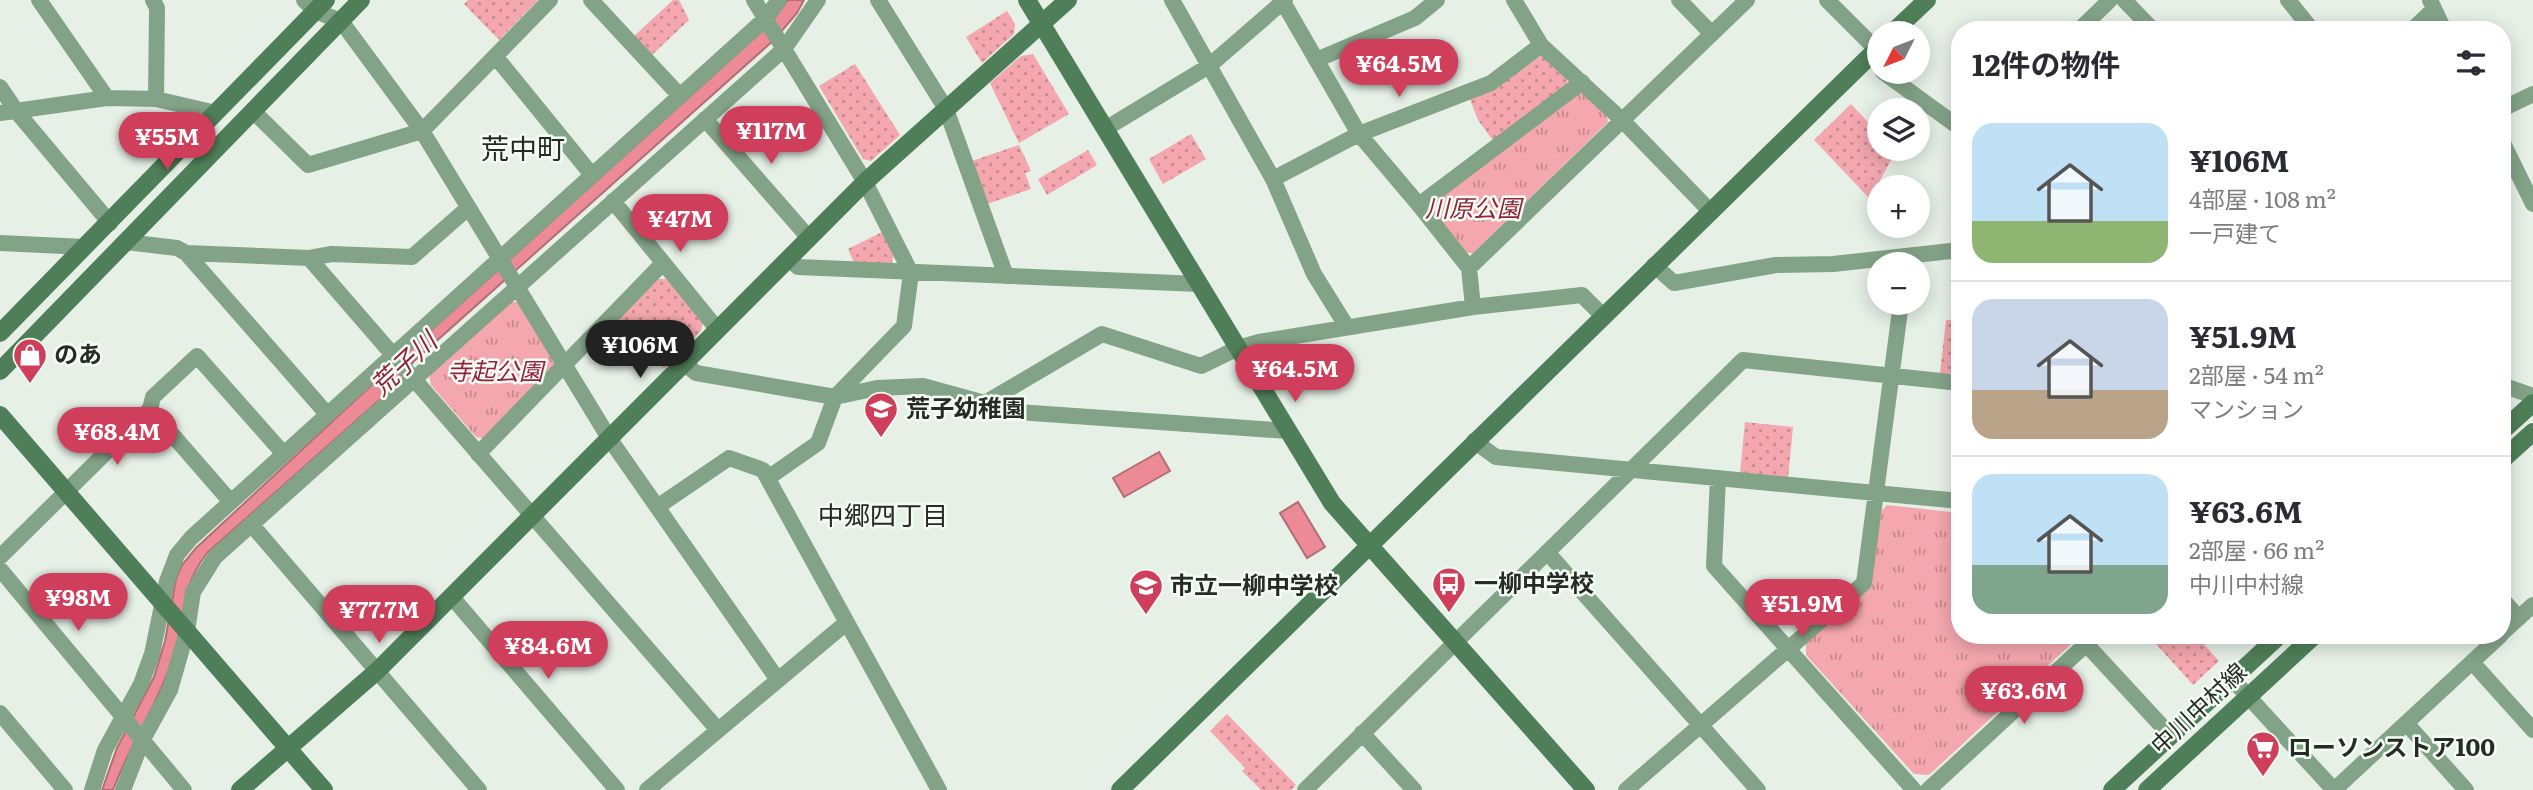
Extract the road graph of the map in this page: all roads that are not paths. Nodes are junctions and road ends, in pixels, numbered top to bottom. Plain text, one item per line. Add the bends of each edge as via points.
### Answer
1 (39, 0) edge
2 (153, 0) edge
3 (361, 0) edge
4 (550, 0) edge
5 (591, 0) edge
6 (754, 0) edge
7 (779, 0) edge
8 (818, 0) edge
9 (878, 0) edge
10 (1027, 0) edge
11 (1068, 0) edge
12 (1172, 0) edge
13 (1437, 0) edge
14 (1514, 0) edge
15 (1679, 0) edge
16 (1748, 0) edge
17 (1827, 0) edge
18 (1927, 0) edge
19 (2109, 0) edge
20 (2124, 0) edge
21 (2288, 0) edge
22 (1284, 1) edge
23 (315, 4) edge
24 (2432, 5) edge
25 (767, 20) junction
26 (341, 21) junction
27 (1905, 21) edge
28 (2088, 21) edge
29 (2144, 21) edge
30 (2305, 21) edge
31 (2419, 21) edge
32 (2440, 21) edge
33 (1041, 24) junction
34 (1712, 34) junction
35 (781, 45) junction
36 (1541, 45) junction
37 (1867, 47) edge
38 (495, 57) junction
39 (1316, 60) junction
40 (1209, 66) junction
41 (1867, 68) edge
42 (1582, 82) junction
43 (1907, 84) edge
44 (0, 88) edge
45 (2533, 94) edge
46 (680, 96) junction
47 (107, 98) junction
48 (156, 99) junction
49 (2511, 105) edge
50 (946, 109) junction
51 (254, 112) junction
52 (8, 113) edge
53 (216, 113) junction
54 (705, 119) junction
55 (1622, 120) junction
56 (1951, 121) edge
57 (1105, 129) junction
58 (422, 131) junction
59 (1359, 134) junction
60 (2511, 174) edge
61 (592, 175) junction
62 (1273, 179) junction
63 (865, 182) junction
64 (613, 201) junction
65 (2533, 204) edge
66 (1419, 205) junction
67 (468, 208) junction
68 (1710, 211) junction
69 (110, 223) junction
70 (809, 238) junction
71 (126, 242) junction
72 (0, 243) edge
73 (85, 247) junction
74 (1951, 252) edge
75 (186, 253) junction
76 (1930, 255) edge
77 (309, 258) junction
78 (789, 258) junction
79 (500, 261) junction
80 (1867, 262) edge
81 (663, 263) junction
82 (1654, 265) junction
83 (1469, 268) junction
84 (911, 273) junction
85 (1006, 276) junction
86 (513, 284) junction
87 (1199, 284) junction
88 (1473, 307) junction
89 (1900, 315) edge
90 (1603, 316) junction
91 (1347, 327) junction
92 (718, 330) junction
93 (0, 333) edge
94 (1238, 348) junction
95 (394, 357) junction
96 (684, 363) junction
97 (564, 366) junction
98 (0, 371) edge
99 (412, 377) junction
100 (1892, 377) junction
101 (1951, 382) edge
102 (2511, 388) edge
103 (2533, 396) edge
104 (835, 397) junction
105 (985, 403) junction
106 (2533, 403) edge
107 (150, 409) junction
108 (327, 414) junction
109 (0, 415) edge
110 (2511, 423) edge
111 (1288, 431) junction
112 (2533, 432) edge
113 (609, 438) junction
114 (1474, 442) junction
115 (2511, 452) edge
116 (284, 453) junction
117 (478, 454) junction
118 (1631, 469) junction
119 (768, 478) junction
120 (1718, 478) junction
121 (66, 491) junction
122 (1876, 492) junction
123 (1951, 500) edge
124 (230, 501) junction
125 (657, 508) junction
126 (532, 515) junction
127 (251, 524) junction
128 (1368, 545) junction
129 (1547, 552) junction
130 (0, 557) edge
131 (0, 569) edge
132 (451, 596) junction
133 (164, 605) junction
134 (2533, 605) edge
135 (2511, 609) edge
136 (2519, 618) junction
137 (846, 623) junction
138 (2511, 626) edge
139 (184, 629) junction
140 (1454, 642) junction
141 (2087, 644) edge
142 (2094, 644) edge
143 (2270, 644) edge
144 (2305, 644) edge
145 (2491, 644) edge
146 (1787, 649) junction
147 (2472, 662) junction
148 (377, 671) junction
149 (2232, 679) junction
150 (778, 680) junction
151 (2248, 697) junction
152 (0, 713) edge
153 (125, 718) junction
154 (2406, 723) junction
155 (1700, 725) junction
156 (718, 730) junction
157 (2533, 730) edge
158 (1362, 733) junction
159 (2171, 736) junction
160 (140, 739) junction
161 (288, 747) junction
162 (65, 790) edge
163 (92, 790) edge
164 (123, 790) edge
165 (184, 790) edge
166 (240, 790) edge
167 (324, 790) edge
168 (479, 790) edge
169 (617, 790) edge
170 (647, 790) edge
171 (939, 790) edge
172 (1120, 790) edge
173 (1304, 790) edge
174 (1414, 790) edge
175 (1586, 790) edge
176 (1626, 790) edge
177 (1758, 790) edge
178 (1914, 790) edge
179 (1928, 790) edge
180 (2112, 790) edge
181 (2147, 790) edge
182 (2334, 790) edge
183 (2466, 790) edge

1 - 47 street
2 - 48 street via 157,8
3 - 26 street
4 - 38 street
5 - 46 street
6 - 25 street
7 - 25 street
8 - 35 street
9 - 50 street
10 - 33 street
11 - 33 street
12 - 40 street
13 - 39 street via 1415,18
14 - 36 street
15 - 34 street
16 - 34 street
17 - 37 street
18 - 27 street
19 - 28 street
20 - 29 street
21 - 30 street
22 - 39 street
22 - 40 street
23 - 26 street
23 - 53 street
24 - 31 street
24 - 32 street
25 - 35 street
25 - 46 street
26 - 51 street
26 - 58 street
33 - 50 street
33 - 57 street
34 - 55 street
35 - 54 street
35 - 63 street
36 - 42 street
36 - 59 street via 1491,83
38 - 58 street
38 - 61 street
39 - 59 street
40 - 57 street
40 - 62 street
41 - 68 street
42 - 55 street
42 - 66 street
43 - 56 street
44 - 52 street
45 - 49 street
46 - 61 street
47 - 48 street
47 - 52 street
48 - 53 street
50 - 63 street
50 - 85 street
51 - 58 street via 309,165
51 - 71 street
52 - 69 street
53 - 69 street
54 - 64 street
54 - 70 street
55 - 68 street
55 - 83 street
57 - 87 street
58 - 67 street
59 - 62 street
59 - 66 street
60 - 65 street
61 - 79 street
62 - 91 street via 1314,274
63 - 70 street
63 - 84 street
64 - 81 street
64 - 86 street
66 - 83 street
67 - 77 street via 412,257 332,254
67 - 79 street
68 - 82 street
69 - 73 street
70 - 78 street
71 - 75 street
71 - 98 street
72 - 73 street
73 - 93 street
74 - 76 street
75 - 77 street
75 - 108 street
77 - 95 street
78 - 84 street via 798,267
78 - 92 street
79 - 86 street
79 - 95 street
80 - 82 street via 1776,265 1674,283
81 - 92 street
81 - 97 street
82 - 90 street
83 - 88 street
84 - 85 street
84 - 104 street via 904,326
85 - 87 street
86 - 97 street
86 - 99 street
87 - 94 street
88 - 90 street via 1582,295
88 - 91 street
89 - 100 street
90 - 114 street
91 - 94 street
92 - 96 street
94 - 105 street via 1201,366 1102,334
94 - 111 street
95 - 99 street
95 - 108 street
96 - 104 street via 695,373
96 - 113 street
97 - 113 street
97 - 117 street
99 - 117 street
99 - 127 street
100 - 101 street
100 - 118 street via 1743,360
100 - 122 street
102 - 103 street
104 - 105 street via 877,388 923,387
104 - 119 street via 818,443
105 - 111 street via 1018,412
106 - 110 street
107 - 116 street via 153,397 197,356
107 - 121 street
107 - 124 street
108 - 116 street
109 - 121 street
111 - 128 street via 1332,503
112 - 115 street
113 - 125 street
113 - 126 street
114 - 118 street via 1496,457
114 - 128 street
116 - 124 street
117 - 126 street
118 - 120 street
118 - 129 street
119 - 125 street via 763,470 729,458
119 - 137 street
120 - 122 street
120 - 146 street via 1714,566
121 - 130 street
121 - 133 street
122 - 123 street
122 - 146 street via 1864,583
124 - 133 street via 177,555
125 - 150 street
126 - 132 street
126 - 156 street
127 - 139 street via 207,567 193,592
127 - 148 street
128 - 140 street
128 - 172 street
129 - 140 street
129 - 155 street
131 - 153 street
132 - 148 street
132 - 169 street
133 - 139 street
133 - 153 street via 152,654
134 - 136 street
135 - 136 street
136 - 138 street
137 - 150 street
137 - 171 street
139 - 160 street via 170,690
139 - 161 street
140 - 158 street
140 - 175 street
141 - 179 street
142 - 159 street
143 - 149 street, 中川中村線
144 - 151 street, 中川中村線
145 - 147 street
146 - 155 street
146 - 178 street
147 - 154 street
147 - 157 street
148 - 161 street
148 - 168 street
149 - 151 street
149 - 159 street, 中川中村線
150 - 156 street
151 - 181 street, 中川中村線
151 - 182 street
152 - 162 street
153 - 160 street
153 - 163 street via 105,750
154 - 182 street
154 - 183 street
155 - 176 street
155 - 177 street
156 - 170 street
158 - 173 street
158 - 174 street
159 - 180 street, 中川中村線
160 - 164 street
160 - 165 street
161 - 166 street
161 - 167 street

